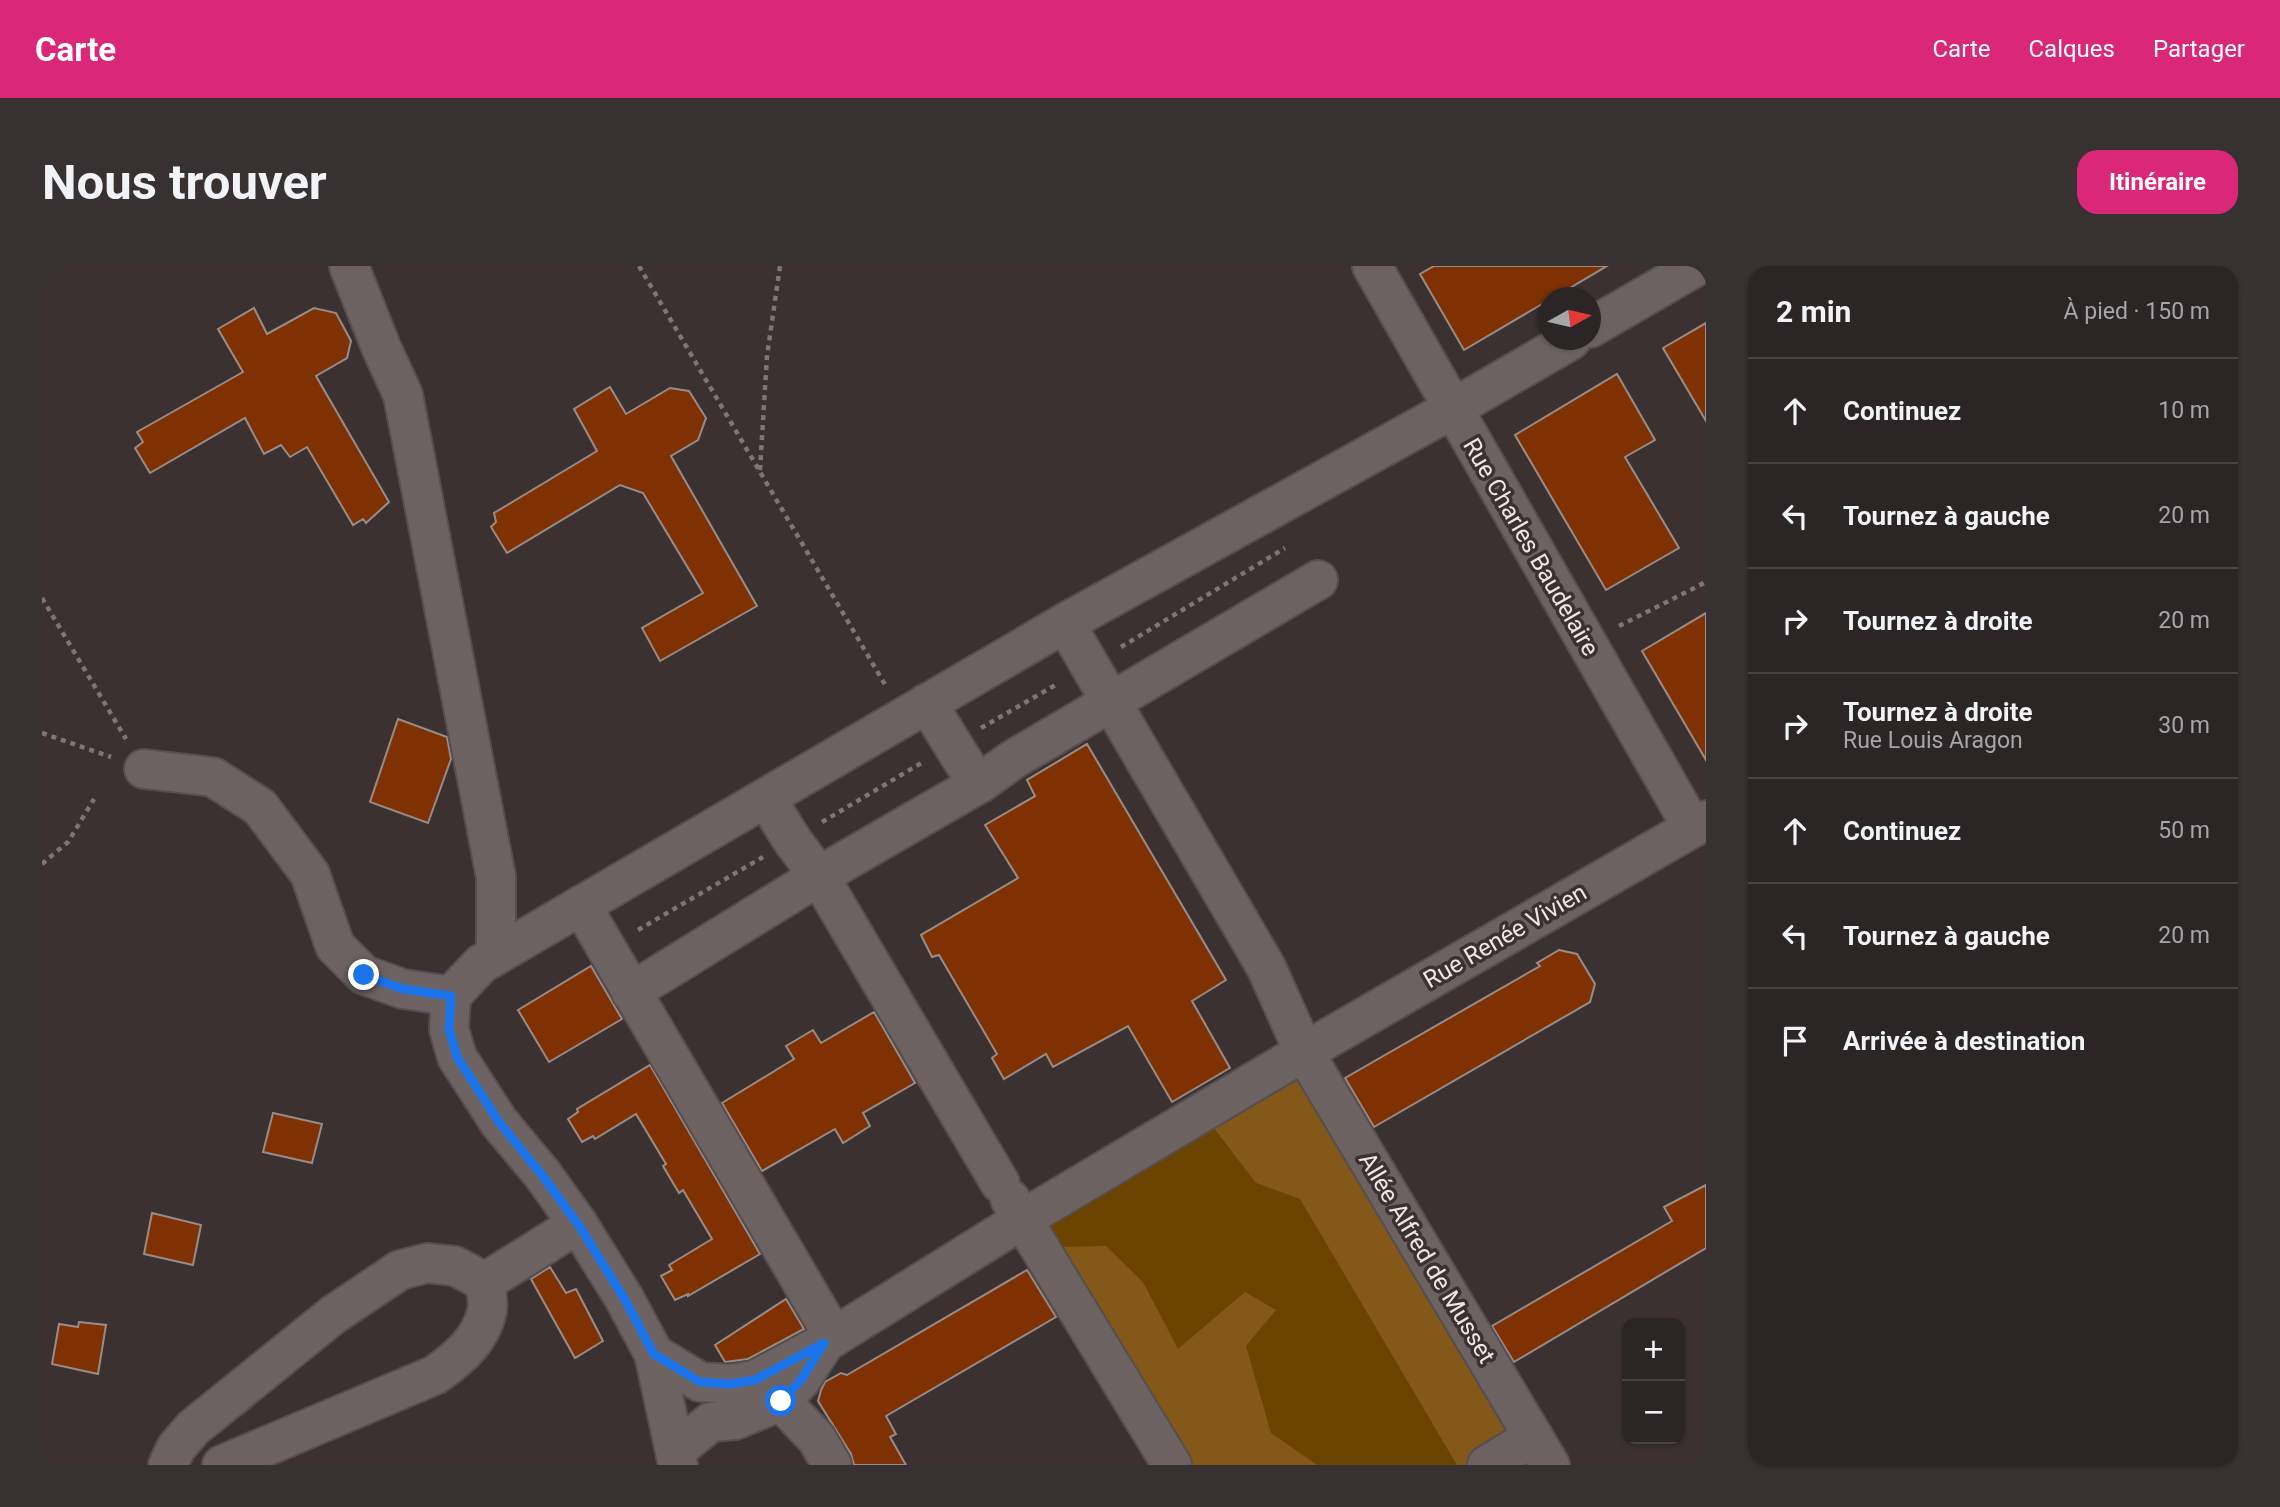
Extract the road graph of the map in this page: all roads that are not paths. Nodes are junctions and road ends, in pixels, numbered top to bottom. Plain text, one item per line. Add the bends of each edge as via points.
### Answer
1 (349, 266) edge
2 (1372, 266) edge
3 (1697, 266) edge
4 (1601, 322) edge
5 (1554, 350) edge
6 (1452, 410) junction
7 (1318, 580) dead end
8 (1065, 623) junction
9 (1110, 702) junction
10 (916, 710) junction
11 (144, 769) road end
12 (980, 783) junction
13 (766, 797) junction
14 (1699, 824) edge
15 (819, 876) junction
16 (581, 905) junction
17 (496, 955) junction
18 (631, 992) junction
19 (451, 996) junction
20 (1304, 1052) junction
21 (1011, 1200) junction
22 (578, 1224) junction
23 (485, 1282) junction
24 (829, 1340) junction
25 (654, 1354) junction
26 (781, 1401) junction
27 (1542, 1451) edge
28 (677, 1458) edge
29 (168, 1465) edge
30 (222, 1465) edge
31 (832, 1465) edge
32 (1172, 1465) edge
33 (1487, 1465) edge

1 - 17 street via 403,395 496,877
2 - 6 street, Rue Charles Baudelaire
3 - 4 street
5 - 6 street
6 - 8 street
6 - 14 street, Rue Charles Baudelaire via 1586,643
7 - 9 street
8 - 9 street, Allée Alfred de Musset
8 - 10 street
9 - 12 street
9 - 20 street, Allée Alfred de Musset via 1266,967
10 - 12 street
10 - 13 street
11 - 19 street via 213,776 260,807 310,874 335,946 364,975 403,989
12 - 15 street
13 - 15 street
13 - 16 street
14 - 20 street, Rue Renée Vivien
15 - 18 street
15 - 21 street
16 - 17 street
16 - 18 street
17 - 19 street
18 - 24 street
19 - 22 street via 449,1029 457,1057 499,1122
20 - 21 street, Rue Renée Vivien
20 - 27 street, Allée Alfred de Musset
21 - 24 street, Rue Renée Vivien
21 - 32 street
22 - 23 street
22 - 25 street
23 - 29 street via 455,1266 428,1263 400,1270 333,1315 193,1427
23 - 30 street via 488,1309 461,1358 435,1375
24 - 25 street, Rue Renée Vivien via 755,1380 731,1384 700,1382
24 - 26 street
25 - 28 street
26 - 28 street via 735,1420 711,1422
26 - 31 street via 817,1439
27 - 33 street

